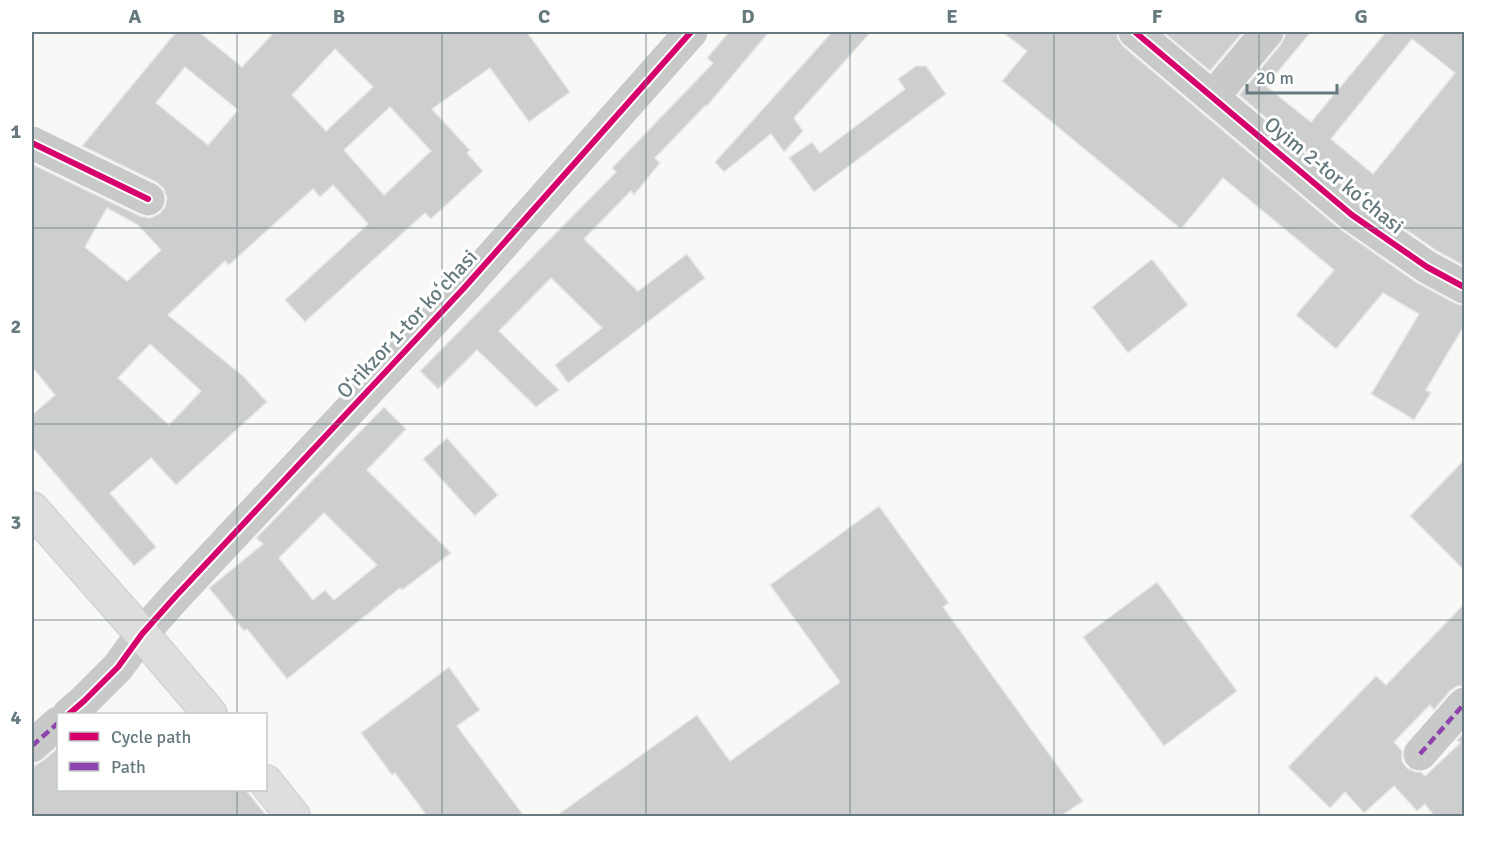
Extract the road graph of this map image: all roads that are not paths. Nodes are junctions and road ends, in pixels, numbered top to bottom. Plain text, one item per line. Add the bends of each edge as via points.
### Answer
1 (691, 32) edge
2 (1135, 32) edge
3 (1267, 32) edge
4 (1213, 98) junction
5 (32, 142) edge
6 (148, 200) dead end
7 (1464, 287) edge
8 (32, 509) edge
9 (142, 634) junction
10 (1464, 704) edge
11 (70, 713) edge
12 (209, 713) edge
13 (57, 724) edge
14 (32, 746) edge
15 (1420, 754) dead end
16 (267, 783) edge
17 (293, 816) edge

1 - 9 street, Oʻrikzor 1-tor koʻchasi via 464,288
2 - 4 street, Oyim 2-tor koʻchasi
3 - 4 street
4 - 7 street, Oyim 2-tor koʻchasi via 1352,214 1427,267
5 - 6 street
8 - 9 main road
9 - 11 street, Oʻrikzor 1-tor koʻchasi via 118,667
9 - 12 main road
10 - 15 street
13 - 14 street
16 - 17 main road

